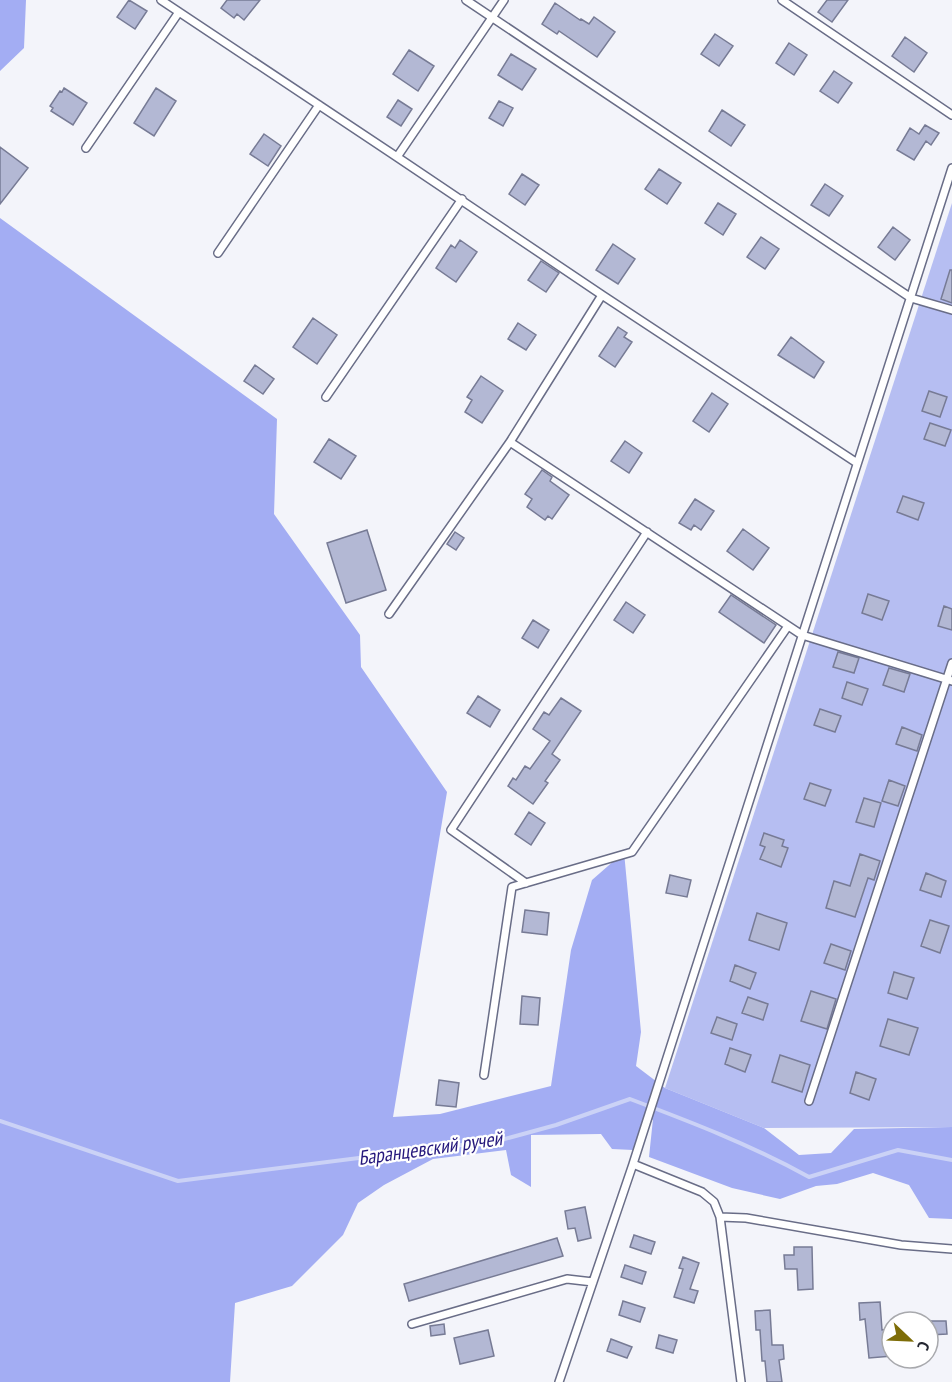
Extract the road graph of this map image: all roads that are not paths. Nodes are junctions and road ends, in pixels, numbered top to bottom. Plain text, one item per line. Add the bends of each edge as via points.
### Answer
1 (161, 0) edge
2 (466, 0) edge
3 (504, 0) edge
4 (782, 0) edge
5 (179, 12) junction
6 (492, 18) junction
7 (319, 105) junction
8 (952, 115) edge
9 (86, 147) dead end
10 (397, 157) junction
11 (952, 168) edge
12 (462, 200) junction
13 (218, 253) dead end
14 (602, 295) junction
15 (911, 298) junction
16 (952, 310) edge
17 (326, 397) dead end
18 (510, 442) junction
19 (857, 464) junction
20 (647, 532) junction
21 (389, 614) dead end
22 (788, 626) junction
23 (802, 635) junction
24 (952, 663) edge
25 (949, 680) edge
26 (526, 883) junction
27 (484, 1075) dead end
28 (809, 1101) dead end
29 (633, 1164) junction
30 (720, 1217) junction
31 (952, 1249) edge
32 (593, 1282) junction
33 (412, 1324) dead end
34 (559, 1382) edge
35 (741, 1382) edge

1 - 5 lane
2 - 6 lane
3 - 6 lane
4 - 8 lane
5 - 7 lane
5 - 9 lane
6 - 10 lane
6 - 15 lane
7 - 10 lane
7 - 13 lane
10 - 12 lane
11 - 15 lane
12 - 14 lane
12 - 17 lane
14 - 18 lane
14 - 19 lane
15 - 16 lane
15 - 19 lane
18 - 20 lane
18 - 21 lane
19 - 23 lane
20 - 22 lane
20 - 26 lane via 451,830
22 - 23 lane
22 - 26 lane via 632,852
23 - 25 lane
23 - 29 lane
24 - 25 lane
25 - 28 lane
26 - 27 lane via 512,887
29 - 30 lane via 702,1192 714,1202
29 - 32 lane
30 - 31 lane via 901,1245
30 - 35 lane
32 - 33 lane via 567,1279
32 - 34 lane

